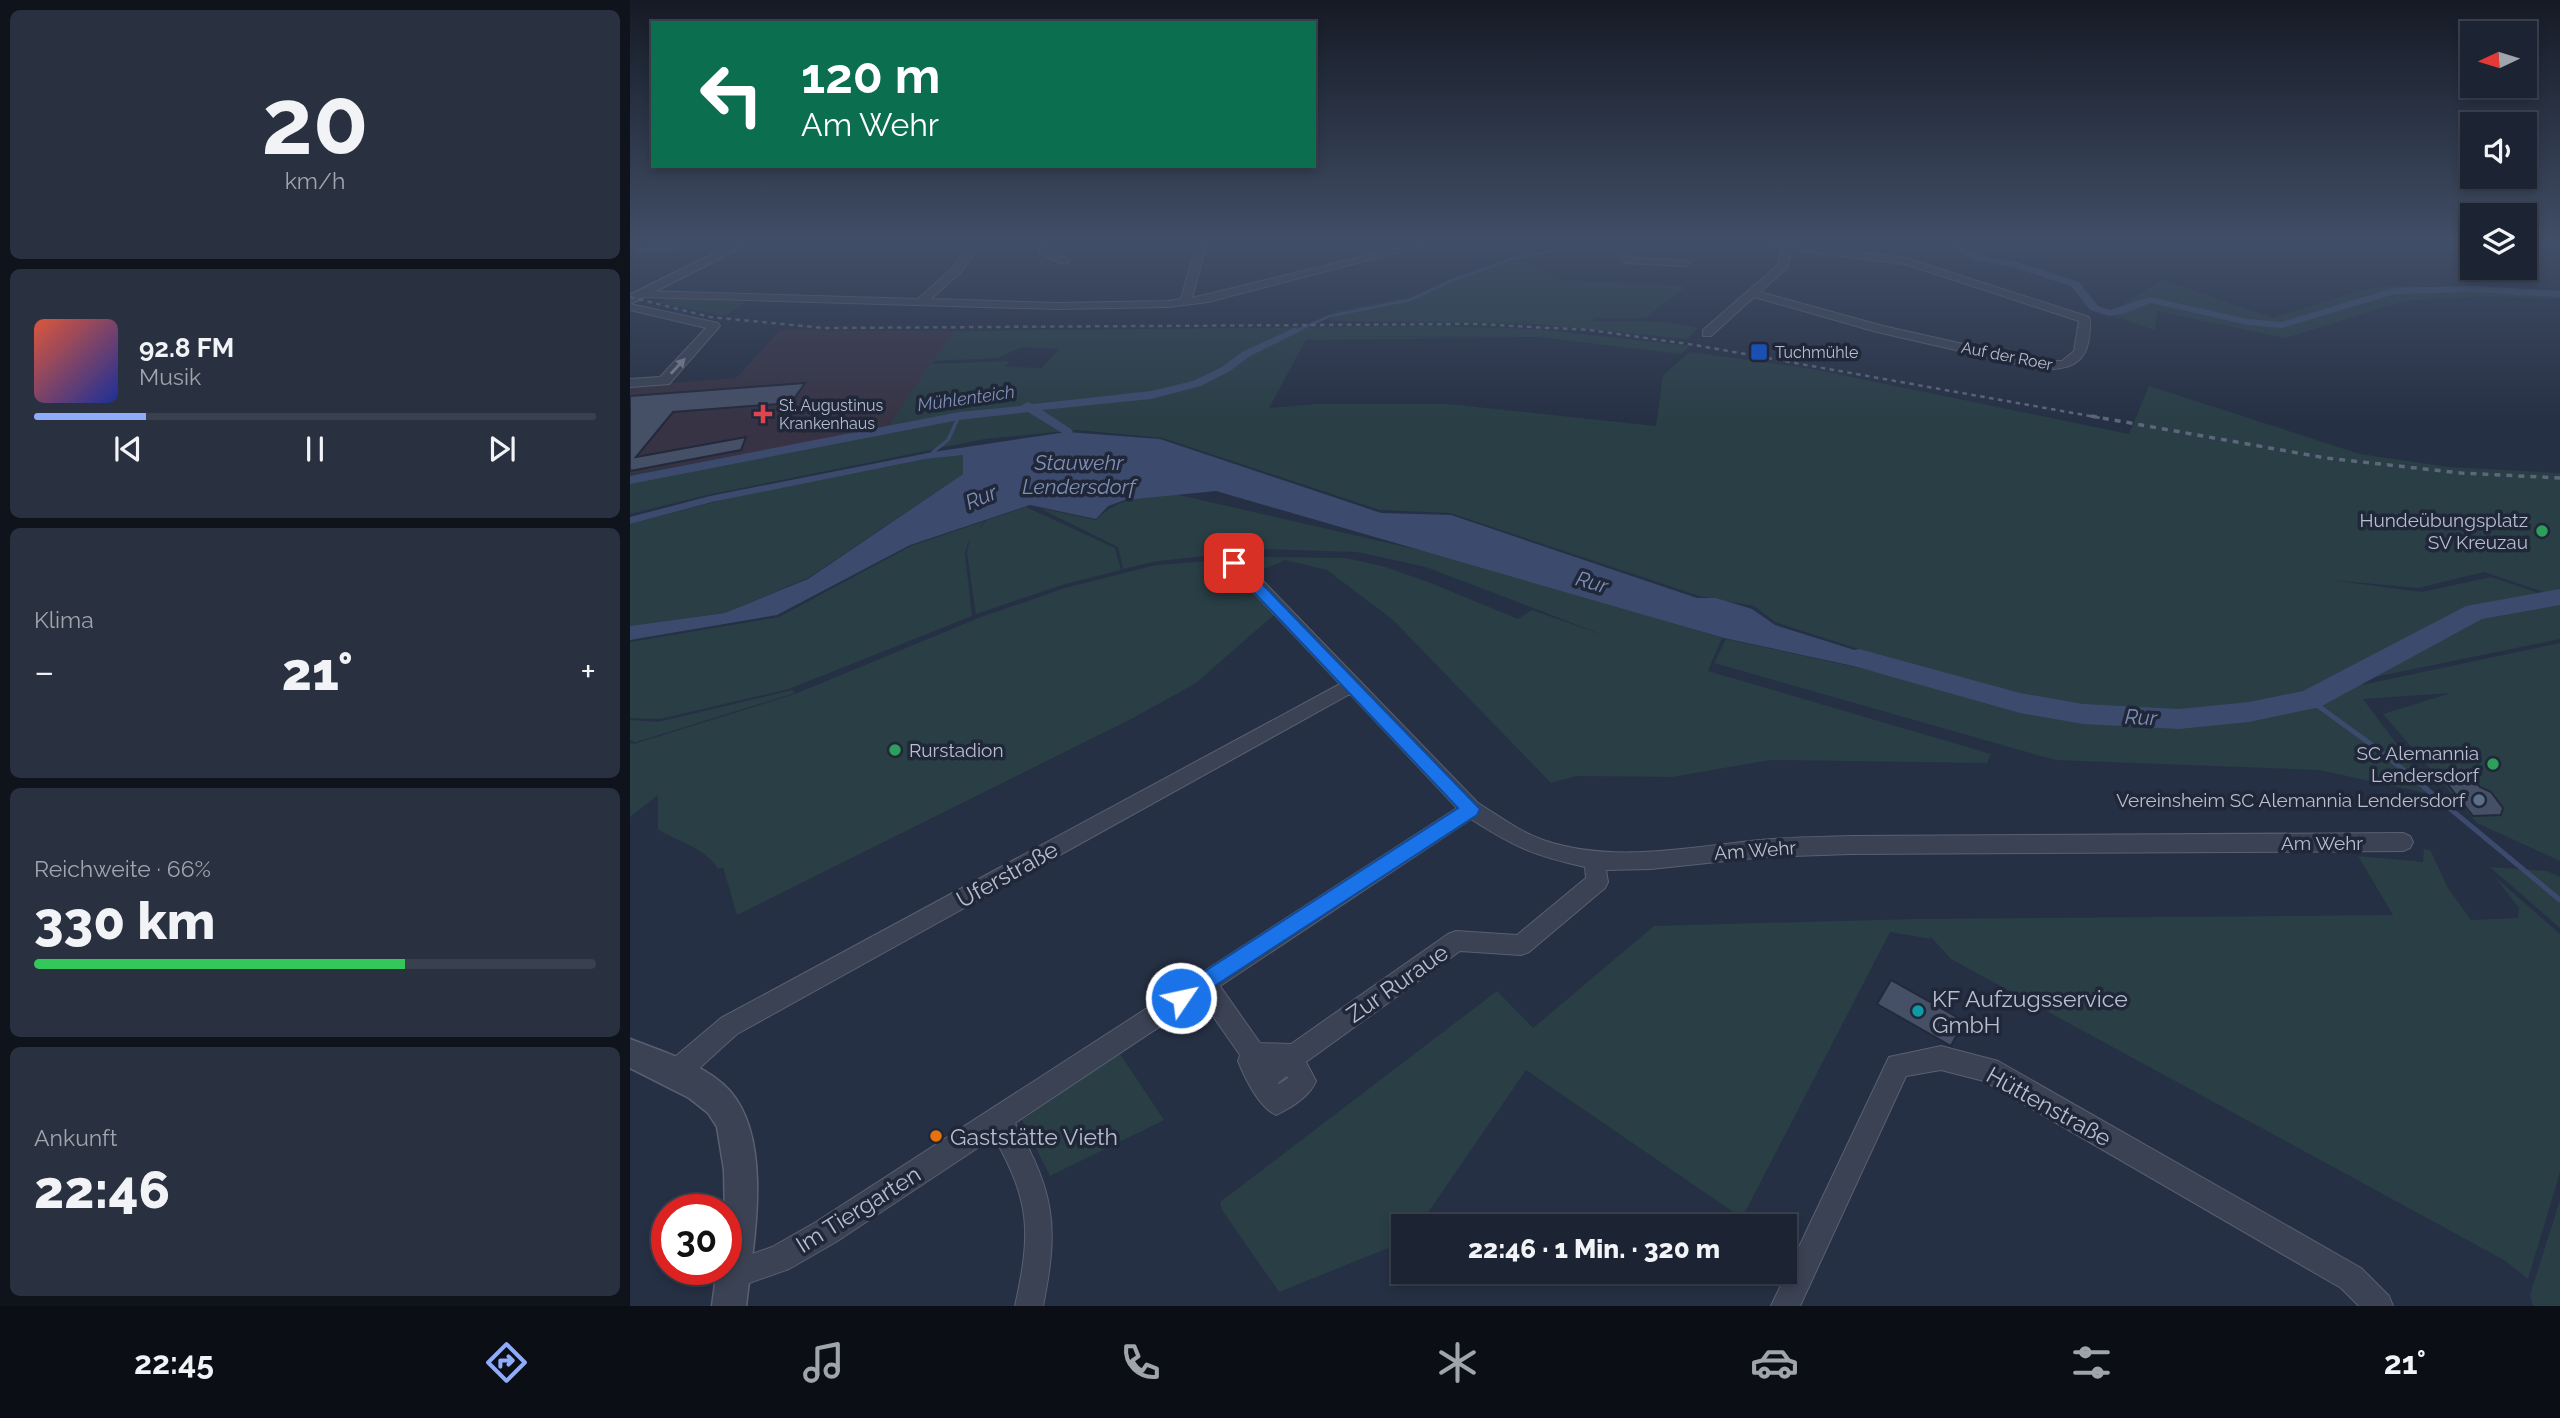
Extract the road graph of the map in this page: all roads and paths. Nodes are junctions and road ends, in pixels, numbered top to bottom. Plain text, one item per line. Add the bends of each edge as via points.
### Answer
1 (920, 303) edge
2 (1173, 303) edge
3 (1744, 303) edge
4 (1787, 303) edge
5 (2037, 303) edge
6 (630, 307) edge
7 (1707, 333) dead end
8 (630, 383) edge
9 (1228, 555) dead end
10 (1351, 686) junction
11 (1471, 809) junction
12 (2403, 842) dead end
13 (1595, 861) junction
14 (1204, 983) junction
15 (630, 1053) edge
16 (1256, 1057) junction
17 (1290, 1059) junction
18 (673, 1074) junction
19 (998, 1119) junction
20 (731, 1291) edge
21 (1029, 1306) edge
22 (1785, 1306) edge
23 (2379, 1306) edge

1 - 2 street via 1100,307
3 - 7 street
4 - 5 street, Auf der Roer via 2039,365 2073,363 2081,356 2085,319
8 -> 6 street via 664,381 714,326
9 - 10 street, Am Wehr
10 - 11 street, Am Wehr
10 - 18 street, Uferstraße via 729,1026
11 - 13 street, Am Wehr via 1520,840
11 - 14 street, Im Tiergarten
12 - 13 street, Am Wehr via 1851,845
13 - 17 street, Zur Ruraue via 1597,882 1521,945 1456,941
14 - 16 street
14 - 19 street, Im Tiergarten
15 - 18 street
16 - 17 street via 1286,1054
16 - 17 street via 1250,1061 1276,1102 1304,1081
18 - 20 street via 719,1103 736,1131 739,1192
19 - 20 street, Im Tiergarten
19 - 21 street via 1036,1190 1042,1230
22 - 23 street, Hüttenstraße via 1898,1065 1941,1058 1989,1070 2351,1278

